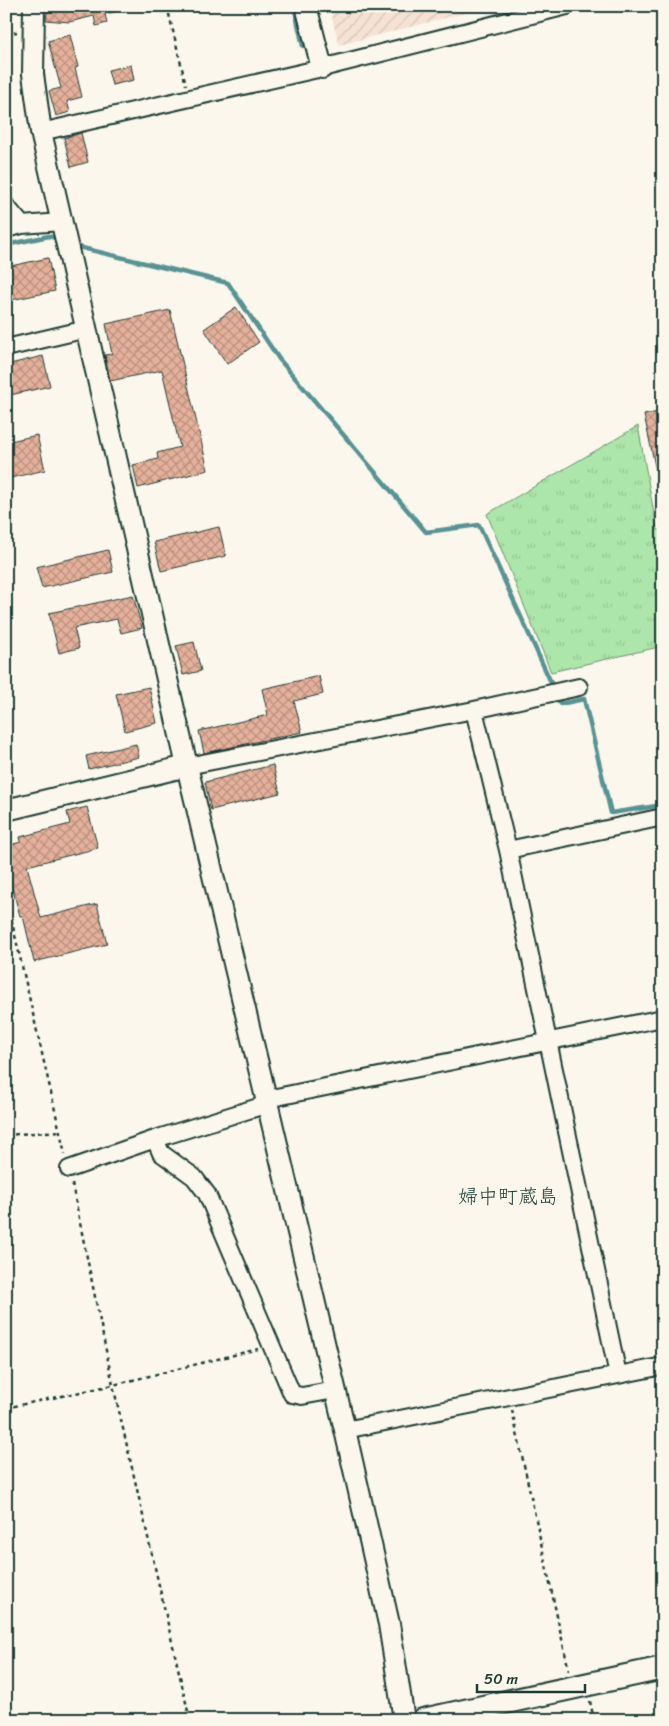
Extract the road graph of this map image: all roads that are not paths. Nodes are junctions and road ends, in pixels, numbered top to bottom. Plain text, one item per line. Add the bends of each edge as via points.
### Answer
1 (34, 6) edge
2 (306, 6) edge
3 (567, 6) edge
4 (322, 68) junction
5 (41, 132) junction
6 (6, 206) edge
7 (62, 222) junction
8 (14, 227) edge
9 (88, 329) junction
10 (6, 348) edge
11 (579, 687) dead end
12 (474, 710) junction
13 (187, 766) junction
14 (6, 810) edge
15 (663, 817) edge
16 (508, 850) junction
17 (663, 1018) edge
18 (550, 1042) junction
19 (268, 1102) junction
20 (155, 1139) junction
21 (69, 1169) road end
22 (663, 1366) edge
23 (618, 1375) junction
24 (335, 1390) junction
25 (345, 1430) junction
26 (663, 1668) edge
27 (404, 1720) edge
28 (423, 1720) edge

1 - 5 street via 33,74
2 - 4 street
3 - 4 street
4 - 5 street
5 - 7 street
6 - 8 street
7 - 8 street
7 - 9 street
9 - 10 street
9 - 13 street
11 - 12 street
12 - 13 street
12 - 16 street
13 - 14 street
13 - 19 street
15 - 16 street
16 - 18 street
17 - 18 street
18 - 19 street
18 - 23 street
19 - 20 street
19 - 24 street
20 - 21 street
20 - 24 street via 162,1153 194,1177 207,1194 292,1394 302,1396
22 - 23 street
23 - 25 street
24 - 25 street
25 - 27 street via 389,1624
26 - 28 main road

